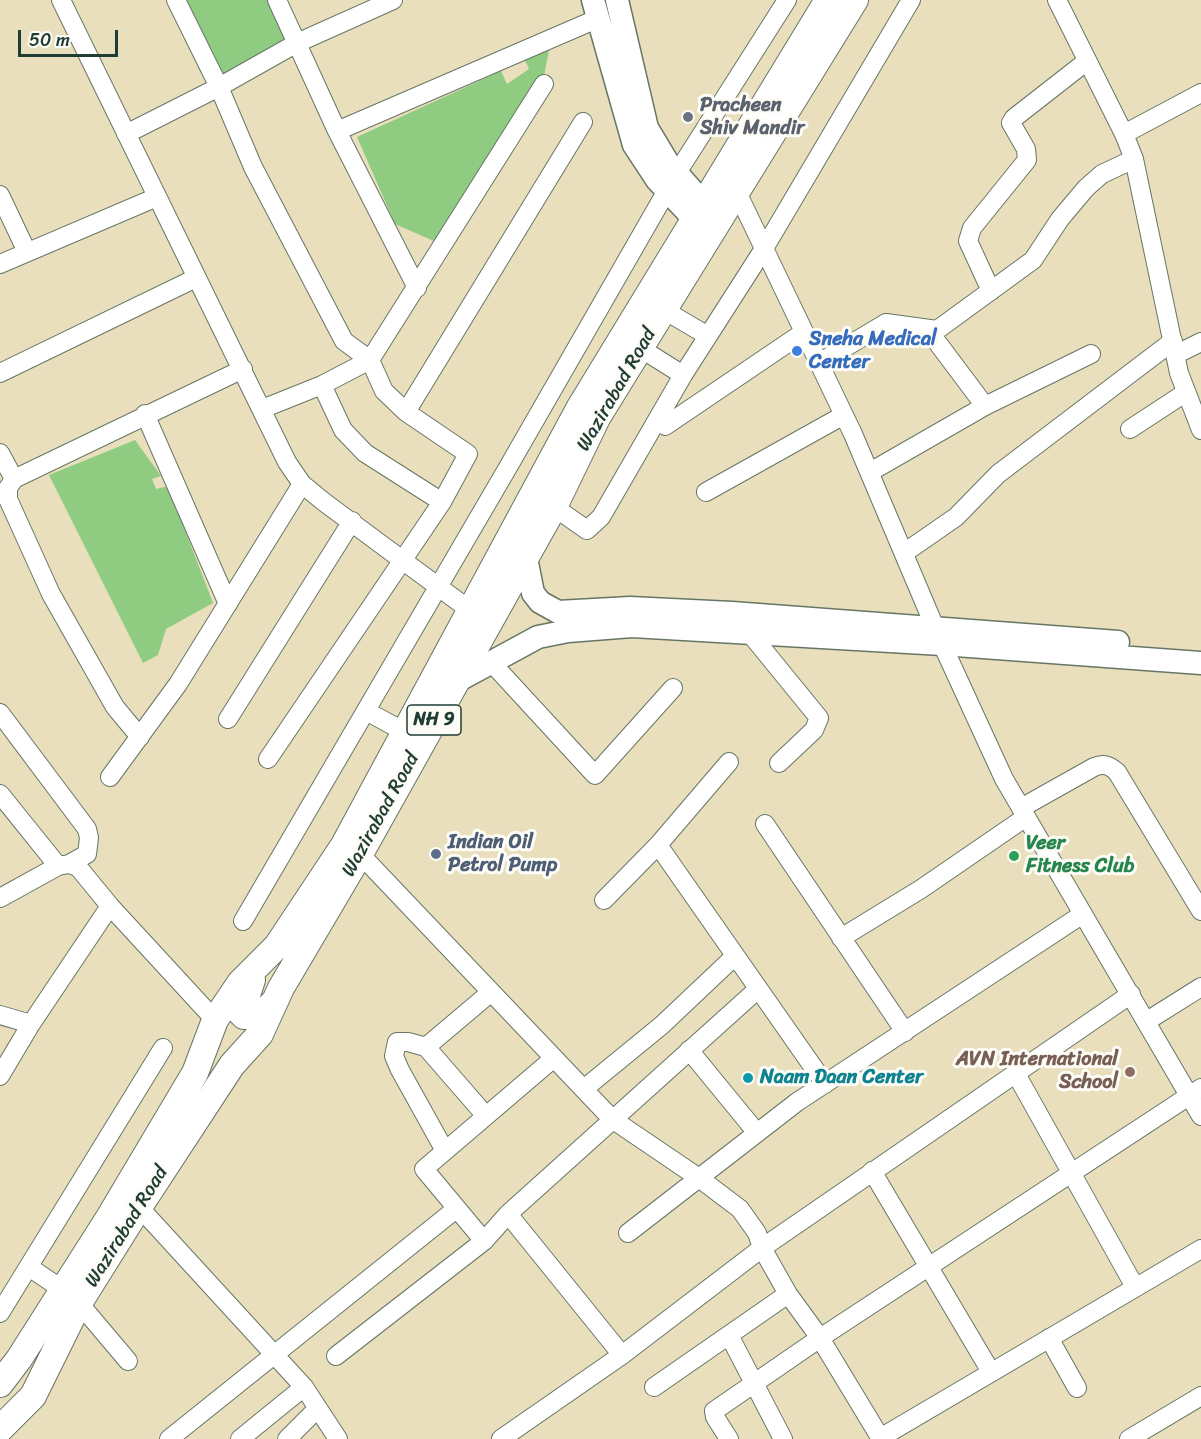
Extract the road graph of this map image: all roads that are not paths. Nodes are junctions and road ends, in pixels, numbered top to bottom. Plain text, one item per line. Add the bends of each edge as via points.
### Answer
1 (61, 0) edge
2 (176, 0) edge
3 (277, 0) edge
4 (393, 0) edge
5 (617, 0) edge
6 (788, 0) edge
7 (828, 0) edge
8 (855, 0) edge
9 (911, 0) edge
10 (1057, 0) edge
11 (596, 9) edge
12 (297, 43) junction
13 (1088, 61) junction
14 (544, 84) dead end
15 (219, 87) junction
16 (1201, 93) edge
17 (583, 122) dead end
18 (337, 131) junction
19 (126, 134) junction
20 (1124, 134) junction
21 (1134, 159) junction
22 (672, 182) junction
23 (736, 190) junction
24 (0, 195) edge
25 (157, 197) junction
26 (700, 212) junction
27 (765, 247) junction
28 (27, 252) junction
29 (0, 264) edge
30 (196, 278) junction
31 (417, 288) junction
32 (991, 291) junction
33 (664, 310) junction
34 (928, 330) junction
35 (804, 332) junction
36 (708, 336) junction
37 (1201, 342) edge
38 (640, 348) junction
39 (1174, 348) junction
40 (1091, 354) dead end
41 (370, 360) junction
42 (819, 363) junction
43 (243, 369) junction
44 (0, 373) edge
45 (683, 375) junction
46 (322, 385) junction
47 (1185, 393) junction
48 (986, 406) junction
49 (262, 409) junction
50 (406, 412) junction
51 (146, 414) junction
52 (844, 415) junction
53 (665, 426) dead end
54 (1130, 429) dead end
55 (1201, 430) edge
56 (0, 453) edge
57 (870, 472) junction
58 (14, 479) junction
59 (302, 484) junction
60 (706, 492) dead end
61 (442, 502) junction
62 (554, 507) junction
63 (352, 521) junction
64 (904, 553) junction
65 (526, 558) junction
66 (404, 559) junction
67 (439, 586) junction
68 (228, 603) junction
69 (471, 610) junction
70 (748, 632) junction
71 (939, 635) junction
72 (1201, 648) edge
73 (1121, 650) junction
74 (490, 661) junction
75 (1201, 663) edge
76 (457, 681) junction
77 (673, 688) dead end
78 (366, 711) junction
79 (0, 713) edge
80 (228, 719) dead end
81 (405, 732) junction
82 (140, 737) junction
83 (268, 759) dead end
84 (729, 762) dead end
85 (779, 763) dead end
86 (110, 777) dead end
87 (0, 794) edge
88 (1024, 813) junction
89 (765, 824) dead end
90 (657, 845) junction
91 (360, 854) junction
92 (64, 865) junction
93 (3, 889) edge
94 (1196, 891) edge
95 (604, 900) dead end
96 (110, 906) junction
97 (1201, 911) edge
98 (1083, 914) junction
99 (243, 921) dead end
100 (842, 938) junction
101 (735, 956) junction
102 (257, 968) junction
103 (1201, 987) edge
104 (758, 989) junction
105 (490, 993) junction
106 (1131, 994) junction
107 (274, 1002) junction
108 (0, 1015) edge
109 (215, 1020) junction
110 (1147, 1022) junction
111 (31, 1024) junction
112 (905, 1032) junction
113 (426, 1047) junction
114 (164, 1048) dead end
115 (689, 1050) junction
116 (554, 1058) junction
117 (1015, 1072) junction
118 (0, 1076) edge
119 (825, 1084) junction
120 (585, 1088) junction
121 (1195, 1091) edge
122 (486, 1116) junction
123 (1201, 1116) edge
124 (612, 1119) junction
125 (757, 1133) junction
126 (445, 1151) junction
127 (872, 1171) junction
128 (1071, 1173) junction
129 (699, 1178) junction
130 (140, 1207) junction
131 (456, 1209) junction
132 (508, 1214) junction
133 (628, 1233) dead end
134 (484, 1241) junction
135 (762, 1248) junction
136 (1201, 1249) edge
137 (930, 1266) junction
138 (29, 1267) junction
139 (1135, 1287) junction
140 (788, 1294) junction
141 (71, 1296) junction
142 (0, 1313) edge
143 (729, 1335) junction
144 (820, 1338) junction
145 (1049, 1338) junction
146 (275, 1355) junction
147 (622, 1355) junction
148 (336, 1356) dead end
149 (128, 1361) dead end
150 (991, 1372) junction
151 (0, 1384) edge
152 (756, 1385) junction
153 (304, 1387) junction
154 (654, 1387) dead end
155 (1077, 1388) dead end
156 (0, 1395) edge
157 (1201, 1396) edge
158 (317, 1409) junction
159 (0, 1424) edge
160 (0, 1429) edge
161 (331, 1436) edge
162 (881, 1438) edge
163 (169, 1439) edge
164 (240, 1439) edge
165 (287, 1439) edge
166 (501, 1439) edge
167 (729, 1439) edge
168 (783, 1439) edge
169 (1129, 1439) edge

1 - 19 street
2 - 15 street
3 - 12 street
4 - 12 street
5 - 22 main road via 646,128
6 - 22 street
7 - 26 highway, Wazirabad Road / NH 9
8 - 23 highway, Wazirabad Road / NH 9
9 - 27 street
10 - 13 street
11 - 18 street
11 - 22 main road via 634,145
12 - 15 street
12 - 18 street
13 - 20 street
13 - 32 street via 1011,123 1026,149 1027,160 972,228 968,241
14 - 31 street
15 - 19 street
15 - 41 street via 252,167 344,341
16 - 20 street
17 - 50 street
18 - 31 street
19 - 25 street
20 - 21 street
21 - 32 street via 1094,180 1060,219 1040,253
21 - 39 street
22 - 26 main road
22 - 67 street
23 - 27 street
23 - 33 highway, Wazirabad Road / NH 9
24 - 28 street
25 - 28 street
25 - 30 street
26 - 69 highway, Wazirabad Road / NH 9 via 580,407
27 - 35 street
27 - 36 street
28 - 29 street
30 - 43 street
30 - 44 street
31 - 41 street
32 - 34 street via 937,330
33 - 36 street
33 - 38 highway, Wazirabad Road / NH 9
34 - 42 street via 886,323
34 - 48 street
35 - 42 street
35 - 53 street
36 - 45 street
37 - 39 street
38 - 45 street
38 - 62 highway, Wazirabad Road / NH 9 via 597,418
39 - 47 street
39 - 64 street via 998,474 956,517
40 - 48 street
41 - 46 street
41 - 50 street via 384,391
42 - 52 street
43 - 49 street
43 - 51 street
45 - 62 street via 601,517 587,530
46 - 49 street
46 - 61 street via 343,430 365,453
47 - 54 street
47 - 55 street
48 - 57 street
49 - 59 street
50 - 61 street via 468,454
51 - 58 street
51 - 68 street
52 - 57 street
52 - 60 street
56 - 58 street
57 - 64 street
58 - 82 street via 8,499 51,594 115,707
59 - 63 street
59 - 68 street
61 - 66 street
62 - 65 highway, Wazirabad Road / NH 9
63 - 66 street
63 - 80 street
64 - 71 street
65 - 71 main road via 533,593 558,612 664,610
65 - 76 highway, Wazirabad Road / NH 9
66 - 67 street
66 - 83 street
67 - 69 street
67 - 78 street
68 - 82 street
69 - 81 highway, Wazirabad Road / NH 9
70 - 71 main road
70 - 74 main road via 643,626 568,631 538,637
70 - 85 street via 819,718 814,730
71 - 73 main road
71 - 88 street via 1004,779
72 - 73 main road
73 - 75 main road
74 - 76 main road
74 - 77 street via 595,775
76 - 91 highway, Wazirabad Road / NH 9
78 - 81 street
78 - 99 street
79 - 92 street via 87,829 87,854
81 - 102 highway, Wazirabad Road / NH 9 via 344,845 278,946
82 - 86 street
84 - 90 street
87 - 92 street
88 - 94 street via 1094,767 1110,765
88 - 98 street
88 - 100 street via 921,889
89 - 100 street
90 - 95 street
90 - 101 street
91 - 105 street
91 - 107 highway, Wazirabad Road / NH 9
92 - 93 street
92 - 96 street via 78,867
94 - 97 street
96 - 109 street
96 - 111 street
98 - 106 street
98 - 112 street
100 - 112 street
101 - 104 street
101 - 120 street via 662,1025
102 - 107 highway via 241,1013 249,1017 261,1015
102 - 109 highway, Wazirabad Road / NH 9 via 240,983
103 - 110 street
104 - 115 street
104 - 119 street
105 - 113 street
105 - 116 street
106 - 110 street
106 - 117 street
107 - 130 highway, Wazirabad Road / NH 9 via 260,1034 232,1065
108 - 111 street
109 - 141 highway, Wazirabad Road / NH 9 via 195,1073 110,1216
110 - 121 street
111 - 118 street
112 - 119 street
113 - 122 street
113 - 126 street via 397,1042 394,1056
114 - 138 street
115 - 124 street
115 - 125 street
116 - 120 street
116 - 122 street
117 - 127 street
117 - 128 street
119 - 125 street
120 - 124 street
121 - 123 street
121 - 128 street
122 - 126 street
124 - 129 street
124 - 132 street
125 - 129 street
126 - 131 street via 424,1169
127 - 135 street
127 - 137 street
128 - 137 street
128 - 139 street
129 - 133 street
129 - 135 street via 740,1209 758,1233
130 - 141 highway, Wazirabad Road / NH 9
130 - 146 street
131 - 134 street
131 - 146 street
132 - 134 street
132 - 147 street
134 - 148 street
135 - 140 street
135 - 147 street
136 - 139 street
137 - 144 street
137 - 150 street
138 - 141 street
138 - 142 street
139 - 145 street
140 - 143 street
140 - 144 street
141 - 149 street
141 - 151 highway, Wazirabad Road / NH 9
141 - 160 highway, Wazirabad Road / NH 9 via 33,1396
143 - 152 street
143 - 154 street
144 - 152 street
144 - 162 street
145 - 150 street
145 - 155 street
146 - 153 street
146 - 163 street
147 - 166 street
150 - 162 street
152 - 167 street via 714,1411
152 - 168 street
153 - 158 street
153 - 164 street
156 - 159 highway via 17,1377 23,1376 27,1381
157 - 169 street
158 - 161 street
158 - 165 street

